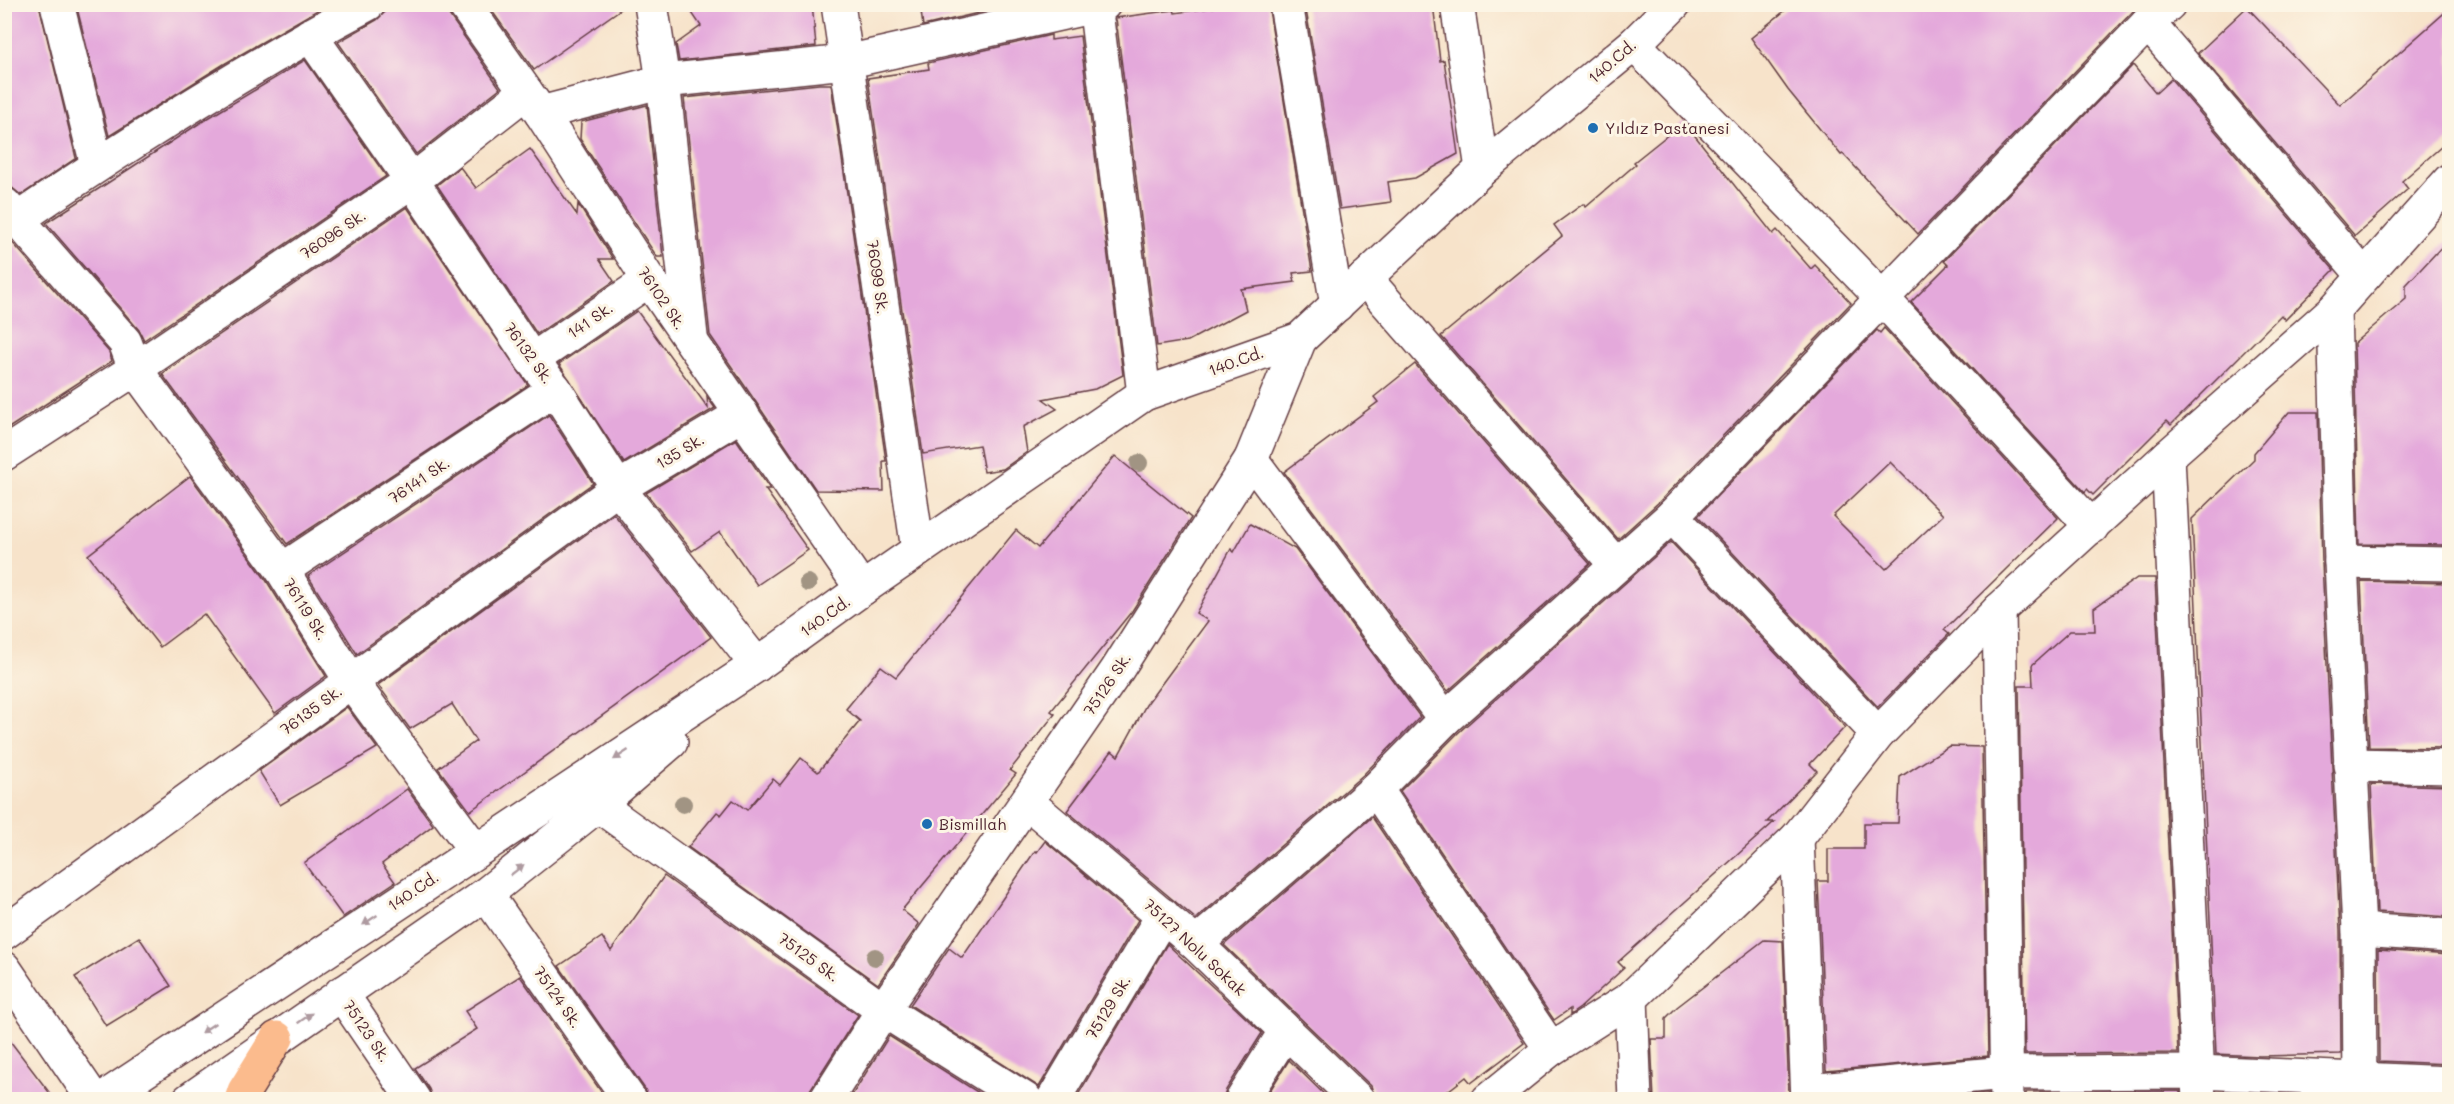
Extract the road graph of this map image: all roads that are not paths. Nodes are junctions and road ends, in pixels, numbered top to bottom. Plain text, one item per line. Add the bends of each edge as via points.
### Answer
1 (57, 4) edge
2 (368, 4) edge
3 (465, 4) edge
4 (651, 4) edge
5 (838, 4) edge
6 (1286, 4) edge
7 (1457, 4) edge
8 (1098, 5) edge
9 (1661, 10) edge
10 (2158, 14) edge
11 (310, 35) junction
12 (1634, 44) junction
13 (846, 62) junction
14 (663, 81) junction
15 (534, 102) junction
16 (97, 165) junction
17 (1482, 170) junction
18 (2450, 180) edge
19 (412, 181) junction
20 (11, 212) edge
21 (2364, 276) junction
22 (1365, 279) junction
23 (649, 280) junction
24 (1883, 299) junction
25 (1337, 305) junction
26 (2334, 310) junction
27 (1300, 339) junction
28 (692, 341) junction
29 (532, 360) junction
30 (135, 369) junction
31 (555, 389) junction
32 (1143, 394) junction
33 (742, 414) junction
34 (4, 454) edge
35 (2168, 456) junction
36 (1251, 459) junction
37 (618, 488) junction
38 (1672, 516) junction
39 (2092, 527) junction
40 (918, 550) junction
41 (2341, 562) junction
42 (2450, 564) edge
43 (1617, 565) junction
44 (282, 570) junction
45 (862, 589) junction
46 (1999, 610) junction
47 (758, 665) junction
48 (351, 681) junction
49 (1445, 719) junction
50 (1878, 734) junction
51 (2350, 765) junction
52 (2450, 767) edge
53 (1376, 789) junction
54 (1028, 802) junction
55 (598, 806) junction
56 (1797, 838) junction
57 (475, 850) junction
58 (486, 894) junction
59 (1163, 915) junction
60 (2359, 930) junction
61 (4, 933) edge
62 (2450, 936) edge
63 (1196, 944) junction
64 (4, 968) edge
65 (340, 993) junction
66 (1631, 998) junction
67 (883, 1010) junction
68 (1285, 1032) junction
69 (277, 1038) junction
70 (1551, 1049) junction
71 (2450, 1083) edge
72 (2007, 1086) edge
73 (2199, 1086) edge
74 (2360, 1089) edge
75 (1808, 1095) edge
76 (94, 1100) edge
77 (101, 1100) edge
78 (189, 1100) edge
79 (241, 1100) edge
80 (414, 1100) edge
81 (630, 1100) edge
82 (826, 1100) edge
83 (1026, 1100) edge
84 (1053, 1100) edge
85 (1242, 1100) edge
86 (1358, 1100) edge
87 (1488, 1100) edge
88 (1635, 1100) edge

1 - 16 street
2 - 11 street
3 - 15 street, 76102 Sk.
4 - 14 street
5 - 13 street, 76099 Sk.
6 - 25 street
7 - 17 street
8 - 13 street
8 - 32 street
9 - 12 street, 140.Cd.
10 - 21 street
10 - 24 street
11 - 16 street
11 - 19 street, 76132 Sk.
12 - 17 street, 140.Cd.
12 - 24 street
13 - 14 street
13 - 40 street, 76099 Sk.
14 - 15 street
14 - 28 street
15 - 19 street, 76096 Sk.
15 - 23 street, 76102 Sk.
16 - 20 street
17 - 22 street, 140.Cd.
18 - 21 street
19 - 29 street, 76132 Sk.
19 - 30 street, 76096 Sk.
20 - 30 street, 76119 Sk. via 125,342
21 - 26 street
22 - 25 street, 140.Cd.
22 - 43 street
23 - 28 street, 76102 Sk.
23 - 29 street, 141 Sk.
24 - 38 street
24 - 39 street
25 - 27 street, 140.Cd.
26 - 35 street
26 - 41 street
27 - 32 street, 140.Cd.
27 - 36 street, 75126 Sk.
28 - 33 street, 76102 Sk.
29 - 31 street, 76132 Sk.
30 - 34 street, 76096 Sk.
30 - 44 street, 76119 Sk.
31 - 37 street, 76132 Sk.
31 - 44 street, 76141 Sk.
32 - 40 street, 140.Cd.
33 - 37 street, 135 Sk.
33 - 45 street, 76102 Sk.
35 - 39 street
35 - 73 street
36 - 49 street
36 - 54 street, 75126 Sk.
37 - 47 street, 76132 Sk.
37 - 48 street, 76135 Sk.
38 - 43 street
38 - 50 street
39 - 46 street
40 - 45 street, 140.Cd.
41 - 42 street
41 - 51 street
43 - 49 street
44 - 48 street, 76119 Sk.
45 - 47 street, 140.Cd.
46 - 50 street
46 - 72 street
47 - 55 street, 140.Cd.
47 -> 57 street, 140.Cd.
48 - 57 street, 76119 Sk.
48 - 61 street, 76135 Sk.
49 - 53 street
50 - 56 street
51 - 52 street
51 - 60 street
53 - 63 street
53 - 70 street
54 - 59 street, 75127 Nolu Sokak
54 - 67 street, 75126 Sk.
58 -> 55 street, 140.Cd.
55 - 67 street, 75125 Sk.
56 - 66 street
56 - 75 street
57 -> 77 street, 140.Cd.
58 - 65 street, 140.Cd.
58 - 81 street, 75124 Sk.
59 - 63 street, 75127 Nolu Sokak
59 - 84 street, 75129 Sk.
60 - 62 street
60 - 74 street
63 - 68 street, 75127 Nolu Sokak
64 - 76 street
69 -> 65 street, 140.Cd.
65 - 80 street, 75123 Sk.
66 - 70 street
66 - 88 street
67 - 82 street, 75126 Sk.
67 - 83 street, 75125 Sk.
68 - 85 street
68 - 86 street, 75127 Nolu Sokak
69 - 78 street, 140.Cd.
69 - 79 main road
70 - 87 street
71 - 74 street
72 - 73 street
72 - 75 street
73 - 74 street

